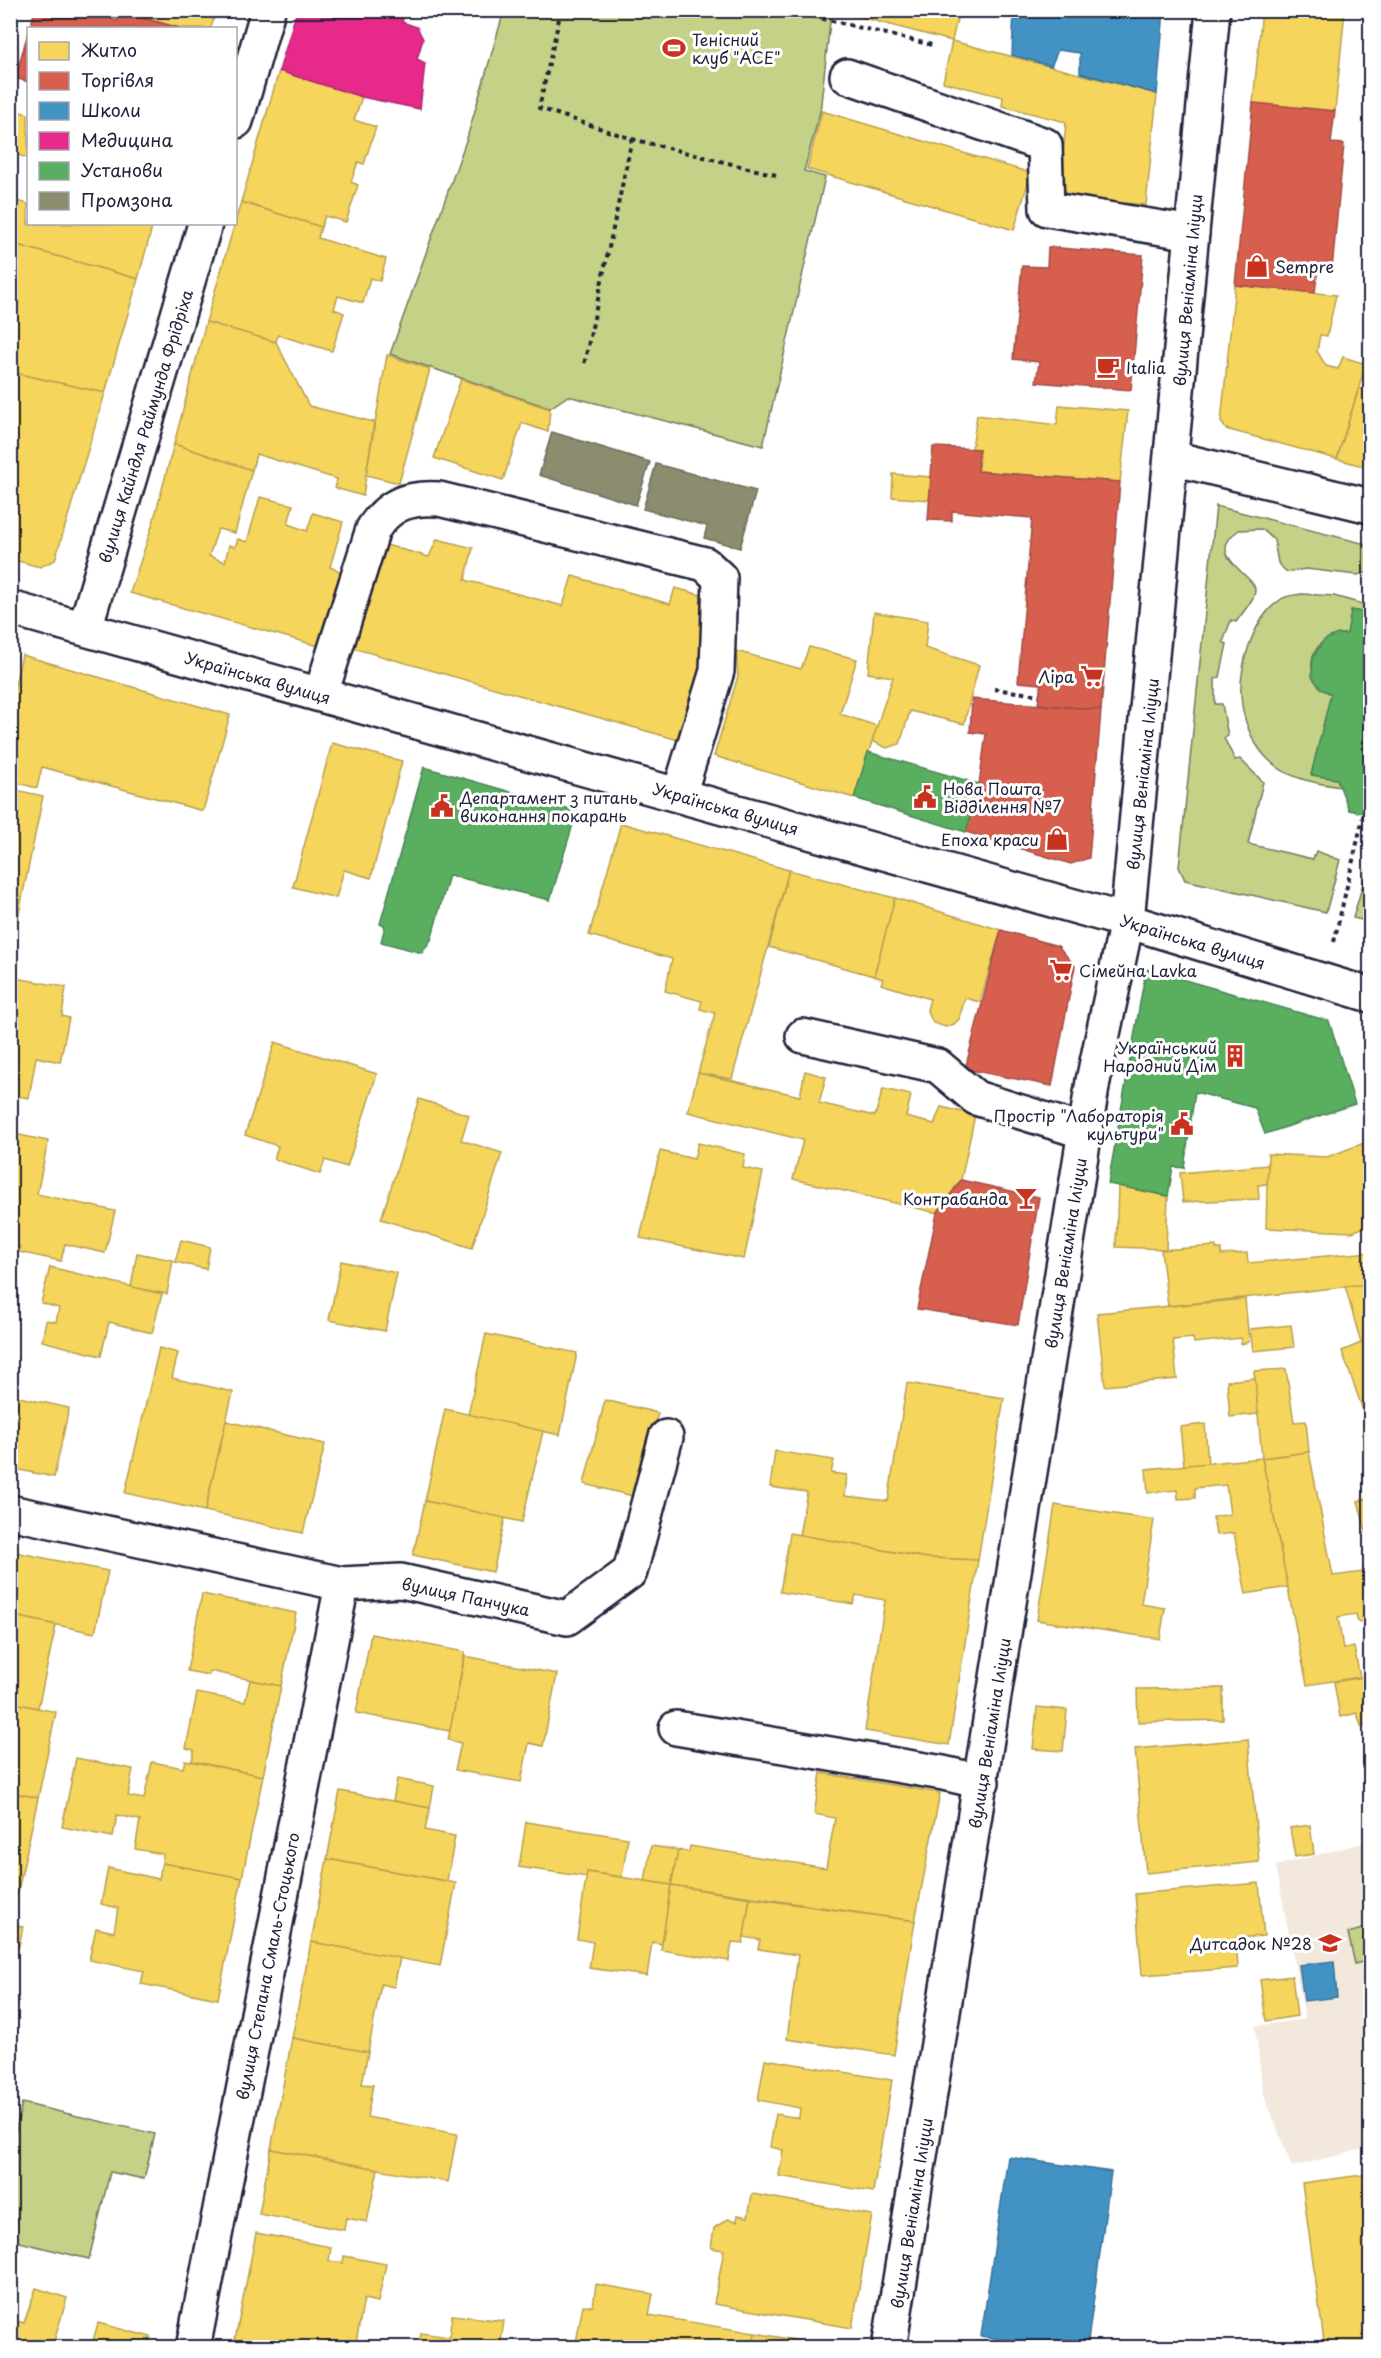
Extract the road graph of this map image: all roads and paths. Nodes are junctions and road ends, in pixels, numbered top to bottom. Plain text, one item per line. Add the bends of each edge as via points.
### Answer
1 (268, 10) edge
2 (561, 10) edge
3 (787, 10) edge
4 (1213, 10) edge
5 (932, 45) dead end
6 (847, 76) dead end
7 (237, 118) edge
8 (632, 139) junction
9 (776, 175) dead end
10 (205, 225) edge
11 (1192, 233) junction
12 (584, 365) dead end
13 (1172, 458) junction
14 (1371, 506) edge
15 (10, 608) edge
16 (85, 628) junction
17 (994, 689) dead end
18 (321, 694) junction
19 (1039, 694) dead end
20 (679, 795) junction
21 (1364, 813) dead end
22 (1127, 921) junction
23 (1326, 981) junction
24 (1369, 999) edge
25 (803, 1036) dead end
26 (1085, 1132) junction
27 (666, 1437) dead end
28 (10, 1512) edge
29 (342, 1584) junction
30 (676, 1728) dead end
31 (982, 1782) junction
32 (193, 2348) edge
33 (889, 2348) edge

1 - 7 street
2 - 8 path via 539,108
3 - 5 path
4 - 11 street, вулиця Веніаміна Іліуци
6 - 11 street via 1045,145 1047,209
8 - 9 path
8 - 12 path
10 - 16 street, вулиця Кайндля Раймунда Фрідріха
11 - 13 street, вулиця Веніаміна Іліуци
13 - 14 street
13 - 22 street, вулиця Веніаміна Іліуци
15 - 16 street, Українська вулиця
16 - 18 street, Українська вулиця
17 - 19 path
18 - 20 street, Українська вулиця
18 - 20 street via 373,529 382,514 416,497 438,499 705,564 720,578 717,671
20 - 22 street, Українська вулиця
21 - 23 path
22 - 23 street, Українська вулиця
22 - 26 street, вулиця Веніаміна Іліуци
23 - 24 street, Українська вулиця
25 - 26 street via 938,1066 976,1098
26 - 31 street, вулиця Веніаміна Іліуци
27 - 29 street, вулиця Панчука via 630,1572 567,1618 401,1581
28 - 29 street, вулиця Панчука
29 - 32 street, вулиця Степана Смаль-Стоцького
30 - 31 street
31 - 33 street, вулиця Веніаміна Іліуци

